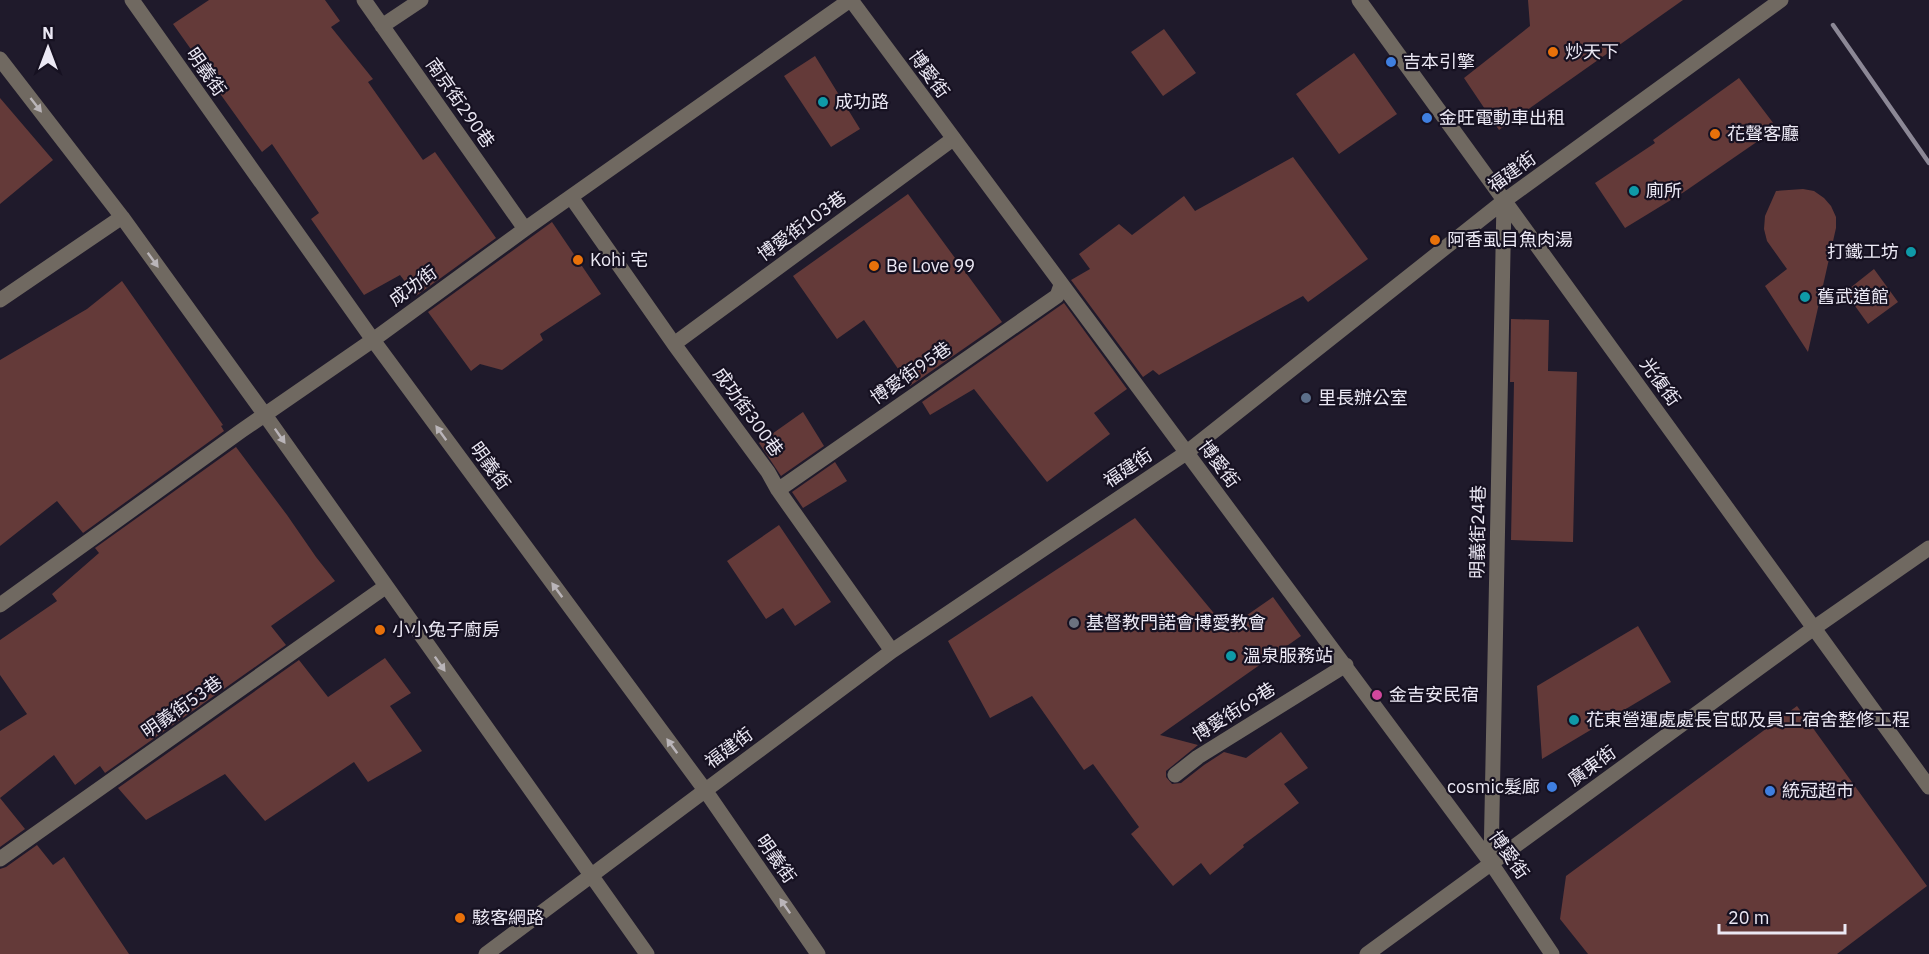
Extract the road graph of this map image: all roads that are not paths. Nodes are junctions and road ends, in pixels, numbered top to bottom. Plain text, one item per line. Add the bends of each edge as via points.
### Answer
1 (132, 0) edge
2 (364, 0) edge
3 (421, 0) edge
4 (850, 0) edge
5 (1359, 0) edge
6 (1781, 0) edge
7 (382, 27) junction
8 (0, 59) edge
9 (953, 139) junction
10 (570, 197) junction
11 (1504, 201) junction
12 (122, 217) junction
13 (525, 229) junction
14 (1061, 285) junction
15 (0, 300) edge
16 (373, 340) junction
17 (674, 344) junction
18 (265, 415) junction
19 (1186, 453) junction
20 (778, 490) junction
21 (1929, 548) edge
22 (386, 586) junction
23 (0, 605) edge
24 (1814, 628) junction
25 (892, 651) junction
26 (1346, 665) junction
27 (1175, 775) dead end
28 (1929, 787) edge
29 (705, 790) junction
30 (0, 859) edge
31 (1491, 863) junction
32 (592, 876) junction
33 (486, 954) edge
34 (647, 954) edge
35 (818, 954) edge
36 (1367, 954) edge
37 (1552, 954) edge

1 - 16 street, 明義街
2 - 7 street, 南京街290巷
3 - 7 street
4 - 9 street, 博愛街
4 - 10 street, 成功街
5 - 11 street, 光復街
6 - 11 street, 福建街
7 - 13 street, 南京街290巷
8 -> 12 street
9 - 14 street, 博愛街
9 - 17 street, 博愛街103巷
10 - 13 street, 成功街
10 - 17 street, 成功街300巷
11 - 19 street, 福建街
11 - 24 street, 光復街
11 - 31 street, 明義街24巷
12 - 15 street
12 -> 18 street
13 - 16 street, 成功街
14 - 19 street, 博愛街
14 - 20 street, 博愛街95巷 via 1057,296
16 - 18 street, 成功街
29 -> 16 street, 明義街
17 - 20 street, 成功街300巷
18 -> 22 street
18 - 23 street, 成功街
19 - 25 street, 福建街
19 - 26 street, 博愛街
20 - 25 street, 成功街300巷
21 - 24 street, 廣東街
22 - 30 street, 明義街53巷
22 -> 32 street
24 - 28 street, 光復街
24 - 31 street, 廣東街
25 - 29 street, 福建街
26 - 27 street, 博愛街69巷
26 - 31 street, 博愛街
29 - 32 street, 福建街
35 -> 29 street, 明義街
31 - 36 street, 廣東街
31 - 37 street, 博愛街
32 - 33 street, 福建街
32 - 34 street

